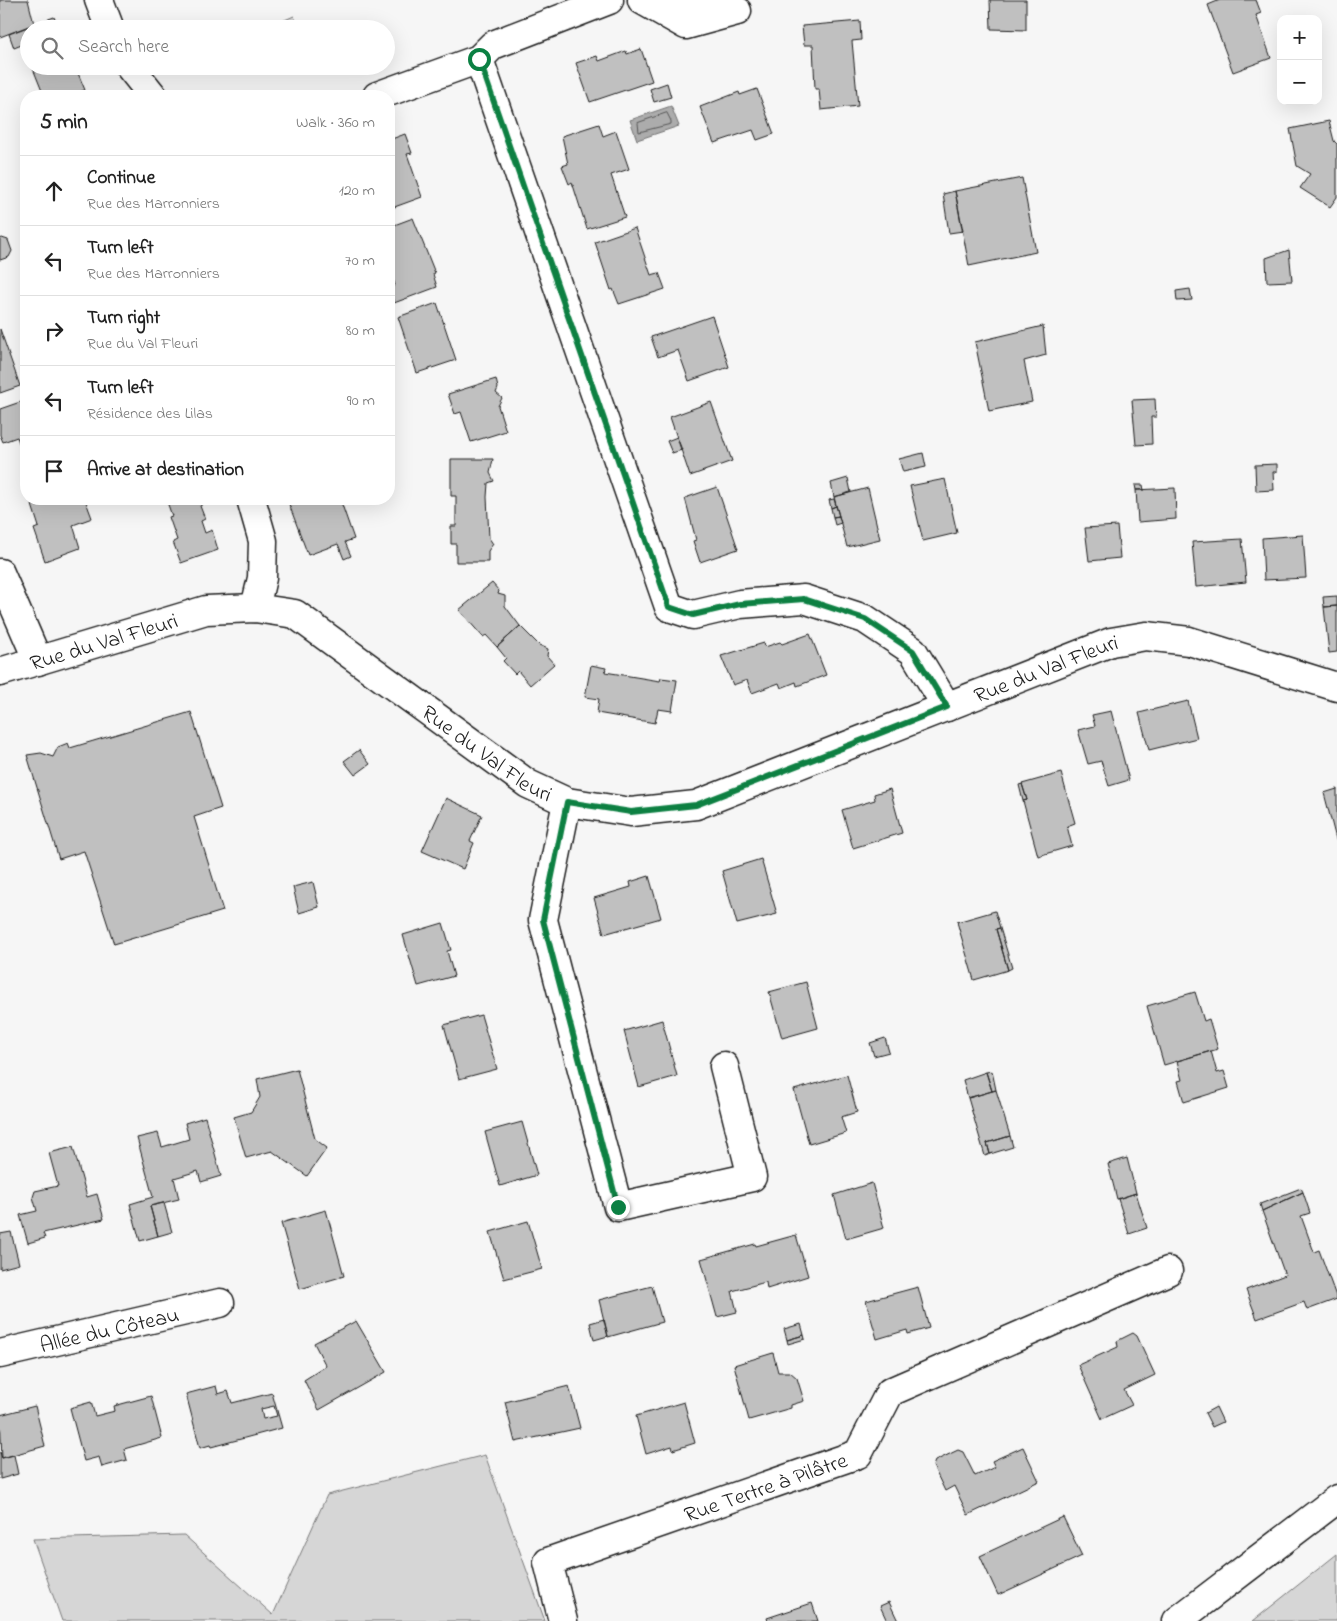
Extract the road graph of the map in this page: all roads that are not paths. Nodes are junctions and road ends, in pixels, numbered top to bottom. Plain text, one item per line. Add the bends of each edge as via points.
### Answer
1 (98, 0) edge
2 (609, 0) edge
3 (642, 0) edge
4 (673, 0) edge
5 (106, 20) edge
6 (479, 59) junction
7 (136, 75) edge
8 (148, 90) edge
9 (394, 90) edge
10 (253, 505) edge
11 (0, 573) edge
12 (255, 608) junction
13 (38, 661) junction
14 (0, 672) edge
15 (1337, 687) edge
16 (947, 707) junction
17 (567, 802) junction
18 (724, 1066) dead end
19 (1168, 1271) dead end
20 (220, 1303) dead end
21 (0, 1354) edge
22 (1337, 1499) edge
23 (564, 1621) edge
24 (1177, 1621) edge

1 - 5 street
2 - 6 street via 492,45
3 - 4 street via 686,25 737,11
6 - 9 street
6 - 16 street via 669,607 693,615 740,604 804,599 865,619 913,651
7 - 8 street
10 - 12 street via 263,541 262,578
11 - 13 street
12 - 13 street, Rue du Val Fleuri via 206,610
12 - 17 street, Rue du Val Fleuri via 296,614 528,784
13 - 14 street, Rue du Val Fleuri
15 - 16 street, Rue du Val Fleuri via 1189,641 1146,636 1111,642
16 - 17 street, Rue du Val Fleuri via 696,805 631,812
17 - 18 street via 543,920 618,1207 752,1177
19 - 23 street, Rue Tertre à Pilâtre via 890,1392 858,1454 548,1562
20 - 21 street, Allée du Côteau
22 - 24 street

